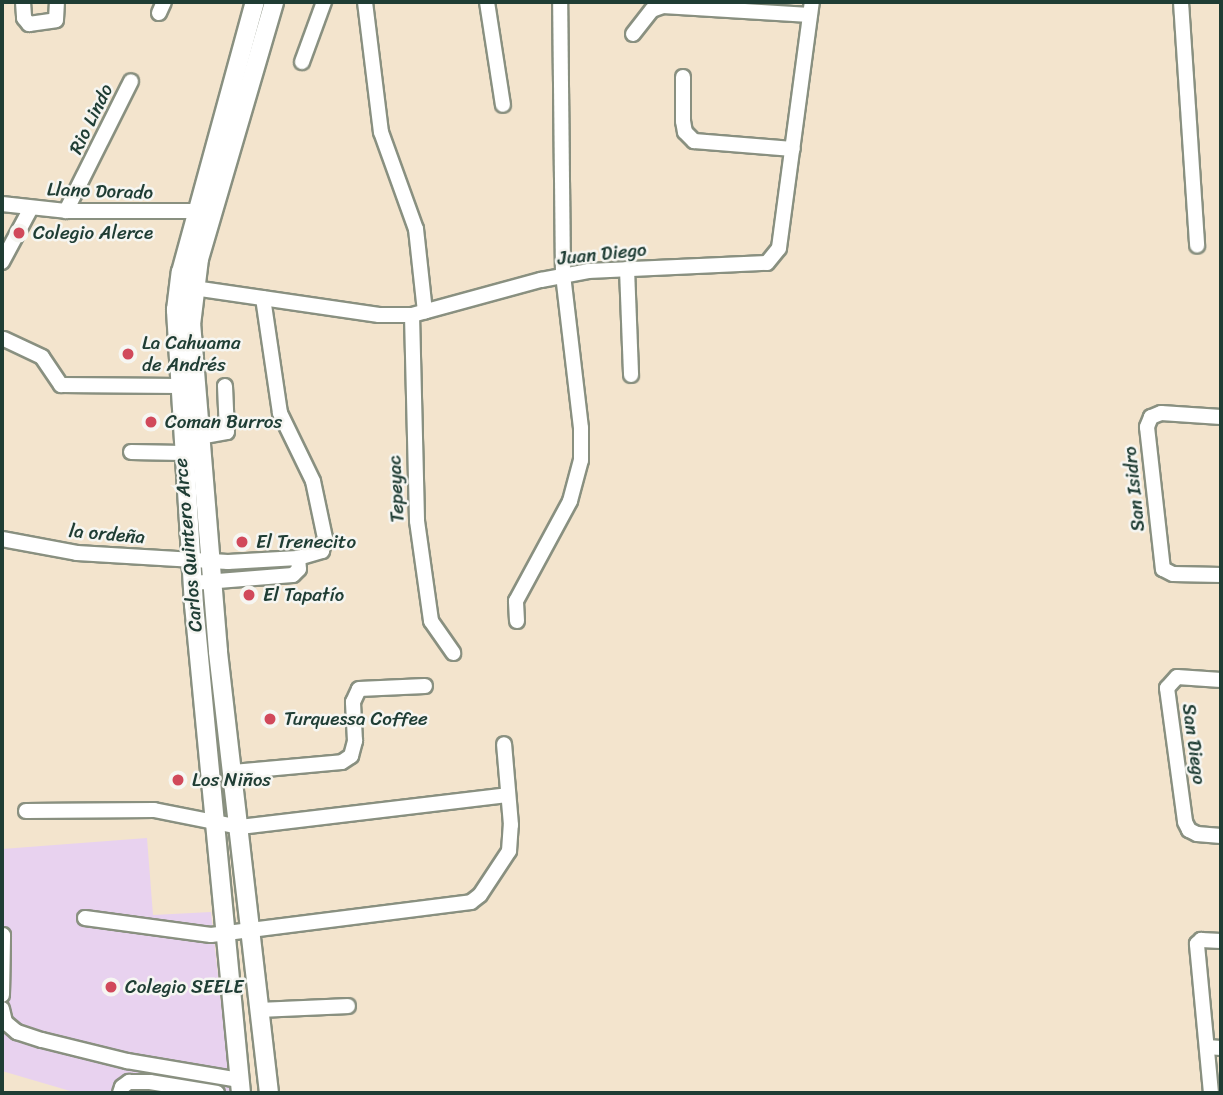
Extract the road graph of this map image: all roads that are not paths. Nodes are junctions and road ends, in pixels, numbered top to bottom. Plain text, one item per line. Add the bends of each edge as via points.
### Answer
1 (23, 2) edge
2 (57, 2) edge
3 (255, 2) edge
4 (274, 2) edge
5 (324, 2) edge
6 (365, 2) edge
7 (487, 2) edge
8 (560, 2) edge
9 (1181, 2) edge
10 (811, 8) edge
11 (634, 34) dead end
12 (303, 62) dead end
13 (244, 74) junction
14 (683, 77) dead end
15 (131, 81) dead end
16 (503, 105) dead end
17 (793, 149) junction
18 (2, 204) edge
19 (31, 208) junction
20 (66, 211) junction
21 (198, 212) junction
22 (1197, 245) dead end
23 (2, 262) edge
24 (627, 269) junction
25 (563, 275) junction
26 (186, 287) junction
27 (263, 298) junction
28 (418, 314) junction
29 (4, 339) dead end
30 (631, 375) dead end
31 (178, 386) junction
32 (225, 386) dead end
33 (1221, 417) edge
34 (199, 437) junction
35 (131, 452) dead end
36 (183, 453) junction
37 (2, 538) edge
38 (298, 558) junction
39 (191, 559) junction
40 (210, 561) junction
41 (1221, 575) edge
42 (192, 583) junction
43 (212, 583) junction
44 (517, 621) dead end
45 (453, 653) dead end
46 (1221, 680) edge
47 (425, 686) dead end
48 (504, 744) dead end
49 (233, 772) junction
50 (507, 795) junction
51 (26, 811) dead end
52 (214, 824) junction
53 (240, 827) junction
54 (1221, 836) edge
55 (85, 918) dead end
56 (253, 929) junction
57 (227, 933) junction
58 (3, 935) edge
59 (1221, 941) edge
60 (2, 995) edge
61 (348, 1006) dead end
62 (2, 1009) edge
63 (260, 1010) junction
64 (1214, 1048) edge
65 (240, 1086) edge
66 (120, 1093) edge
67 (217, 1093) edge
68 (270, 1093) edge
69 (1211, 1093) edge

1 - 2 street via 29,24 56,20
3 - 13 main road, Carlos Quintero Arce
4 - 13 main road, Carlos Quintero Arce
5 - 12 street
6 - 28 street, Tepeyac via 381,132 416,229
7 - 16 street
8 - 25 street
9 - 22 street
10 - 11 street via 663,6 652,10
10 - 17 street, Juan Diego
13 - 21 main road, Carlos Quintero Arce
13 - 26 main road, Carlos Quintero Arce
14 - 17 street via 683,121 685,132 694,141
15 - 20 street, Rio Lindo
17 - 24 street, Juan Diego via 779,247 773,259 749,266
18 - 19 street, Llano Dorado
19 - 20 street, Llano Dorado
19 - 23 street
20 - 21 street, Llano Dorado
21 - 26 main road, Carlos Quintero Arce
24 - 25 street, Juan Diego
24 - 30 street
25 - 28 street, Juan Diego
25 - 44 street via 581,460 570,500 516,601
26 - 27 street, Juan Diego
26 - 31 main road, Carlos Quintero Arce via 176,324
26 - 34 main road, Carlos Quintero Arce
27 - 28 street, Juan Diego via 379,314
27 - 38 street via 281,412 313,481 324,538 322,551
28 - 45 street, Tepeyac via 417,521 431,621
29 - 31 street via 42,357 61,384
31 - 36 main road, Carlos Quintero Arce
32 - 34 street via 227,432
33 - 41 street, San Isidro via 1161,413 1151,417 1147,427 1163,569 1173,574
34 - 40 main road, Carlos Quintero Arce
35 - 36 street
36 - 39 main road, Carlos Quintero Arce
37 - 39 street, la ordeña via 77,553
38 - 40 street, la ordeña
38 - 43 street via 299,569 293,575
39 - 40 street, la ordeña
39 - 42 main road, Carlos Quintero Arce
40 - 43 main road, Carlos Quintero Arce
42 - 43 street
42 - 52 main road, Carlos Quintero Arce
43 - 49 main road, Carlos Quintero Arce
46 - 54 street, San Diego via 1177,677 1167,688 1185,822 1197,834
47 - 49 street via 359,690 353,702 355,741 351,756 342,762
48 - 50 street
49 - 53 main road, Carlos Quintero Arce
50 - 53 street
50 - 56 street via 509,851 471,902
51 - 52 street via 154,810
52 - 53 street
52 - 57 main road, Carlos Quintero Arce
53 - 56 main road, Carlos Quintero Arce
55 - 57 street via 194,935
56 - 57 street
56 - 63 main road, Carlos Quintero Arce
57 - 65 main road, Carlos Quintero Arce
58 - 60 street
59 - 64 street via 1199,940
61 - 63 street
62 - 65 street via 5,1022 17,1032
63 - 68 main road, Carlos Quintero Arce
64 - 69 street
66 - 67 street via 129,1082

